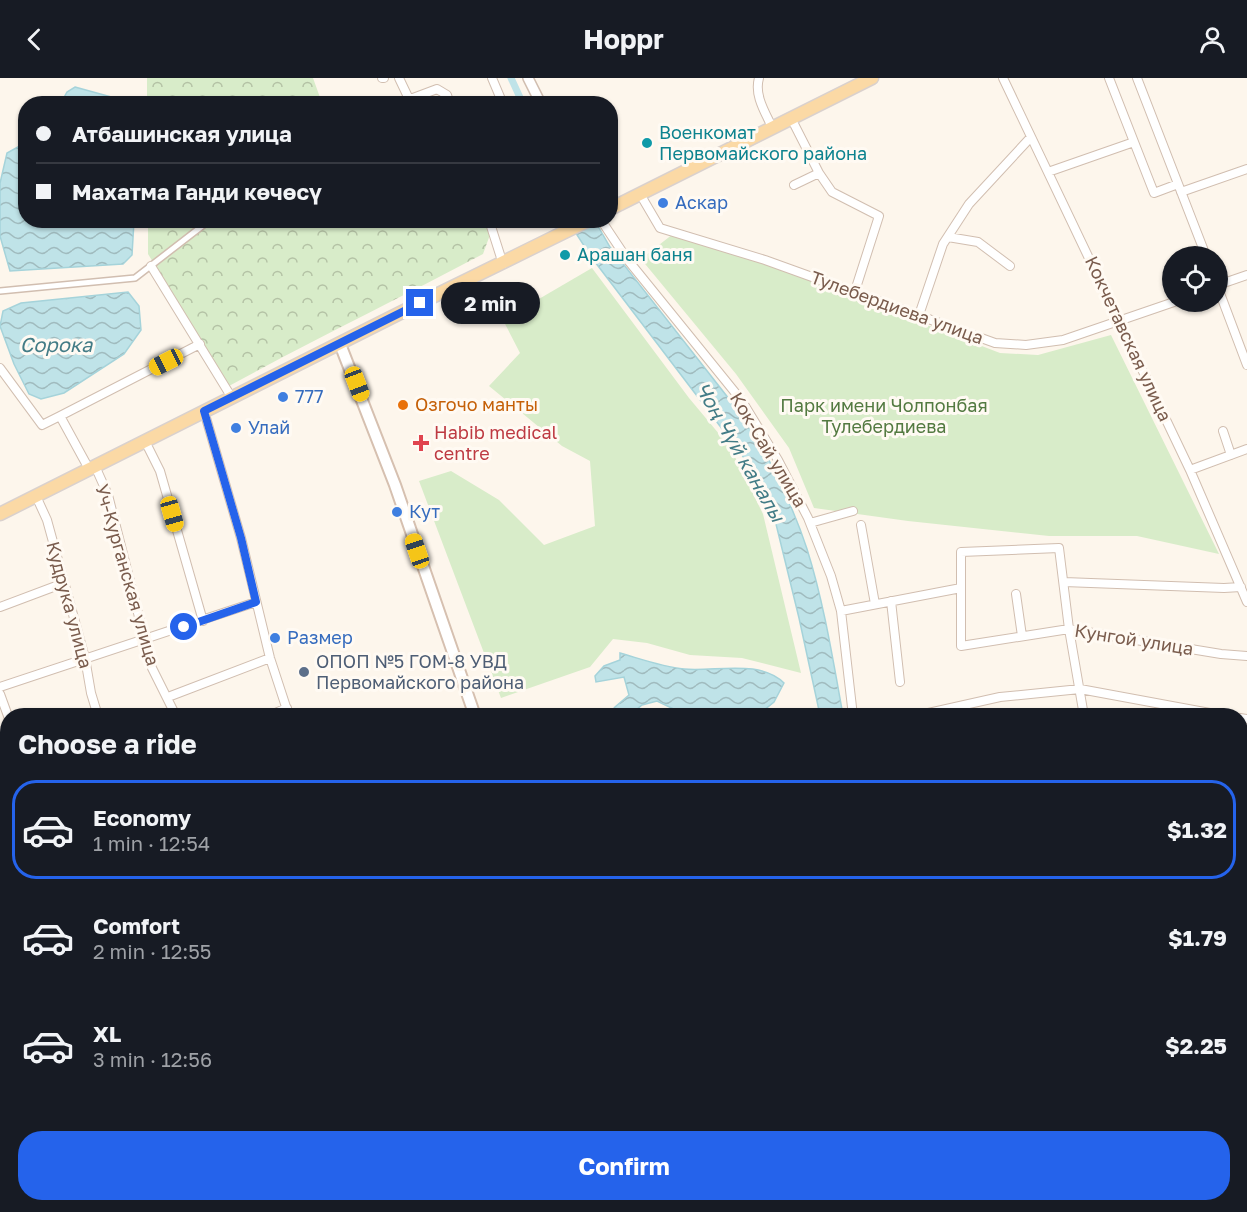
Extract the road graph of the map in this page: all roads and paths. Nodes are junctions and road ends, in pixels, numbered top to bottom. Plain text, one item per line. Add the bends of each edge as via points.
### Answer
1 (399, 78) edge
2 (492, 78) edge
3 (528, 78) edge
4 (759, 78) edge
5 (872, 78) edge
6 (1003, 78) edge
7 (1109, 78) edge
8 (1137, 78) edge
9 (408, 96) edge
10 (417, 96) edge
11 (447, 96) edge
12 (500, 96) edge
13 (537, 96) edge
14 (791, 118) junction
15 (772, 127) junction
16 (1031, 136) junction
17 (1134, 141) junction
18 (1247, 169) edge
19 (1048, 172) junction
20 (819, 173) junction
21 (794, 185) dead end
22 (1179, 188) junction
23 (640, 194) junction
24 (618, 205) edge
25 (200, 228) edge
26 (492, 228) edge
27 (575, 228) edge
28 (607, 228) edge
29 (948, 237) junction
30 (1202, 246) edge
31 (503, 264) junction
32 (151, 266) junction
33 (1011, 266) dead end
34 (1247, 275) edge
35 (1228, 282) edge
36 (0, 291) edge
37 (854, 294) junction
38 (1162, 306) edge
39 (1228, 312) edge
40 (919, 315) junction
41 (1120, 321) junction
42 (200, 344) junction
43 (340, 344) junction
44 (1247, 365) edge
45 (0, 368) edge
46 (232, 398) junction
47 (204, 411) junction
48 (60, 416) junction
49 (1222, 431) dead end
50 (144, 441) junction
51 (1247, 449) edge
52 (1231, 455) junction
53 (92, 468) junction
54 (1190, 470) junction
55 (36, 496) junction
56 (853, 511) dead end
57 (0, 514) edge
58 (810, 523) junction
59 (861, 525) dead end
60 (1064, 582) junction
61 (64, 583) junction
62 (1241, 587) junction
63 (961, 588) junction
64 (1016, 594) dead end
65 (891, 601) junction
66 (256, 602) junction
67 (1247, 602) edge
68 (875, 604) junction
69 (0, 607) edge
70 (841, 611) junction
71 (203, 621) junction
72 (1070, 628) junction
73 (1022, 636) junction
74 (146, 640) junction
75 (1247, 656) edge
76 (85, 658) junction
77 (270, 658) junction
78 (900, 682) dead end
79 (0, 687) edge
80 (1080, 689) junction
81 (168, 697) junction
82 (96, 708) edge
83 (173, 708) edge
84 (287, 708) edge
85 (472, 708) edge
86 (852, 708) edge
87 (951, 708) edge
88 (1083, 708) edge
89 (1183, 708) edge

1 - 9 street
2 - 12 street
3 - 13 street
4 - 15 street via 757,93
5 - 14 main road
6 - 16 street, Кокчетавская улица
7 - 17 street
8 - 22 street
10 - 11 street via 436,89
14 - 15 main road
14 - 20 street
15 - 23 main road
16 - 19 street, Кокчетавская улица
16 - 29 street via 969,204
17 - 19 street
17 - 22 street via 1154,193
18 - 22 street
19 - 41 street, Кокчетавская улица
20 - 21 street
20 - 37 street via 832,192 879,216
22 - 30 street
23 - 24 main road
23 - 37 street, Тулебердиева улица via 660,228 765,260
25 - 32 street
26 - 31 street
27 - 31 main road
28 - 58 street, Кок-Сай улица via 627,259 742,402
29 - 33 street via 978,242
29 - 40 street
31 - 43 main road
32 - 36 street via 135,278
32 - 42 street
34 - 35 street
37 - 40 street, Тулебердиева улица
38 - 41 street, Тулебердиева улица
39 - 44 street
40 - 41 street, Тулебердиева улица via 995,343 1026,345 1063,340
41 - 54 street, Кокчетавская улица
42 - 46 street
42 - 48 street
43 - 46 main road
43 - 85 main road via 395,486
45 - 48 street via 42,425
46 - 47 main road
47 - 50 main road
47 - 66 street
48 - 53 street, Уч-Курганская улица
49 - 52 street
50 - 53 main road
50 - 71 street via 160,471
51 - 52 street
52 - 54 street
53 - 55 main road
53 - 74 street, Уч-Курганская улица via 108,495
54 - 62 street, Кокчетавская улица
55 - 57 main road
55 - 61 street, Кудрука улица via 47,520
56 - 58 street
58 - 70 street, Кок-Сай улица
59 - 68 street
60 - 62 street
60 - 63 street, Кунгой улица via 1059,548 961,552
60 - 72 street
61 - 69 street
61 - 76 street, Кудрука улица
62 - 67 street, Кокчетавская улица
63 - 65 street
63 - 73 street, Кунгой улица via 961,646
64 - 73 street
65 - 68 street
65 - 78 street
66 - 71 street
66 - 77 street
68 - 70 street
70 - 86 street, Кок-Сай улица
71 - 74 street
72 - 73 street, Кунгой улица
72 - 75 street, Кунгой улица
72 - 80 street
74 - 76 street
74 - 81 street, Уч-Курганская улица via 152,668
76 - 79 street
76 - 82 street, Кудрука улица
77 - 81 street
77 - 84 street
80 - 87 street via 1000,697
80 - 88 street
80 - 89 street
81 - 83 street, Уч-Курганская улица

